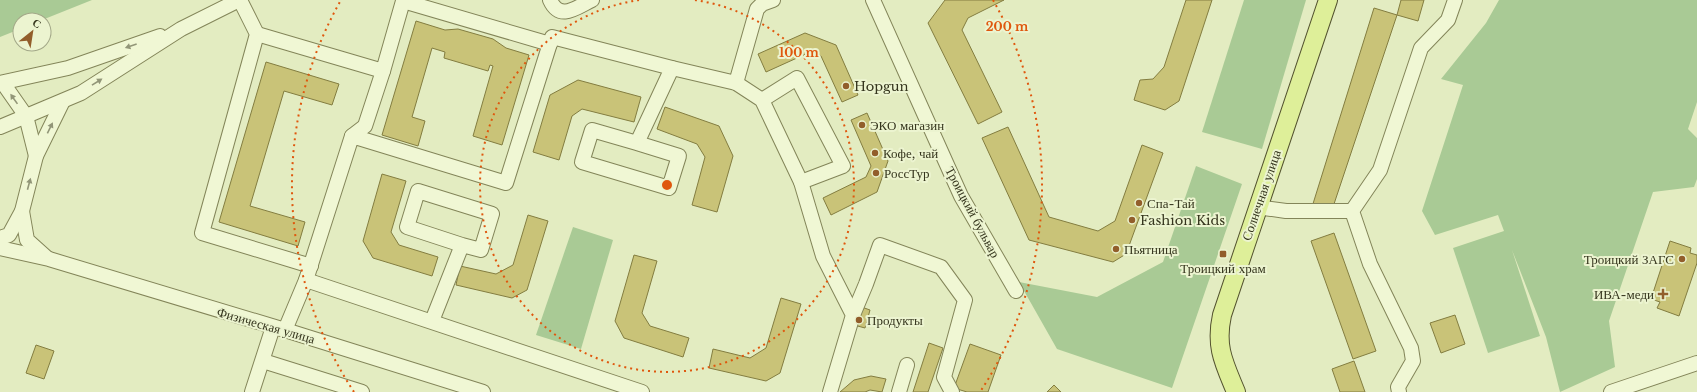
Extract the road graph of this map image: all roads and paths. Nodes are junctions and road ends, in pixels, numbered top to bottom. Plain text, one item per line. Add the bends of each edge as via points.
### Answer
1 (239, 0) edge
2 (550, 0) edge
3 (592, 0) edge
4 (772, 0) edge
5 (873, 0) edge
6 (1328, 0) edge
7 (1455, 0) edge
8 (181, 29) junction
9 (257, 34) junction
10 (550, 44) junction
11 (672, 68) junction
12 (382, 71) junction
13 (736, 82) junction
14 (1, 83) edge
15 (762, 100) junction
16 (63, 101) junction
17 (26, 116) junction
18 (0, 128) edge
19 (352, 136) junction
20 (637, 143) junction
21 (36, 156) junction
22 (801, 182) junction
23 (1257, 207) junction
24 (22, 211) junction
25 (1352, 211) junction
26 (0, 238) edge
27 (462, 245) junction
28 (0, 248) edge
29 (49, 259) junction
30 (310, 266) junction
31 (306, 280) junction
32 (1016, 291) dead end
33 (853, 315) junction
34 (432, 321) junction
35 (279, 329) junction
36 (263, 361) junction
37 (1697, 363) edge
38 (907, 365) dead end
39 (252, 392) edge
40 (362, 392) edge
41 (483, 392) edge
42 (642, 392) edge
43 (830, 392) edge
44 (899, 392) edge
45 (952, 392) edge
46 (1236, 392) edge
47 (1399, 392) edge
48 (1611, 392) edge

1 - 8 street
1 - 9 street
2 - 3 street via 553,8 566,12
4 - 13 street via 757,9
5 - 32 street, Троицкий бульвар via 961,196
6 - 23 main road, Солнечная улица
7 - 25 street via 1448,20 1421,48 1380,170
8 -> 14 street via 68,68
16 -> 8 street via 80,93
9 - 12 street
9 - 30 street via 202,233
10 - 11 street via 552,37
10 - 12 street via 403,1
10 - 19 street via 506,183
11 - 13 street
11 - 20 street
12 - 19 street via 365,126
13 - 15 street
17 -> 14 street, Физическая улица
15 - 22 street
15 - 22 street via 797,78 843,166
16 - 17 street
21 -> 16 street, Физическая улица
17 - 18 street
17 - 21 street, Физическая улица
19 - 30 street
20 - 20 street via 678,156 669,188 582,162 592,130
24 -> 21 street, Физическая улица
22 - 33 street via 823,256
23 - 25 street
23 - 46 main road, Солнечная улица via 1222,315 1219,335 1220,350
24 - 26 street, Физическая улица via 9,235
24 - 29 street, Физическая улица via 27,240
25 - 47 street via 1370,264 1411,348 1413,361 1398,387
27 - 27 street via 481,250 492,214 418,191 407,227
27 - 34 street
28 - 29 street, Физическая улица
29 - 35 street, Физическая улица
30 - 31 street
31 - 34 street
31 - 35 street
33 - 43 street
33 - 45 street via 880,244 941,267 965,300 944,377
34 - 42 street
35 - 36 street
35 - 41 street, Физическая улица
36 - 39 street
36 - 40 street
37 - 48 street
38 - 44 street

